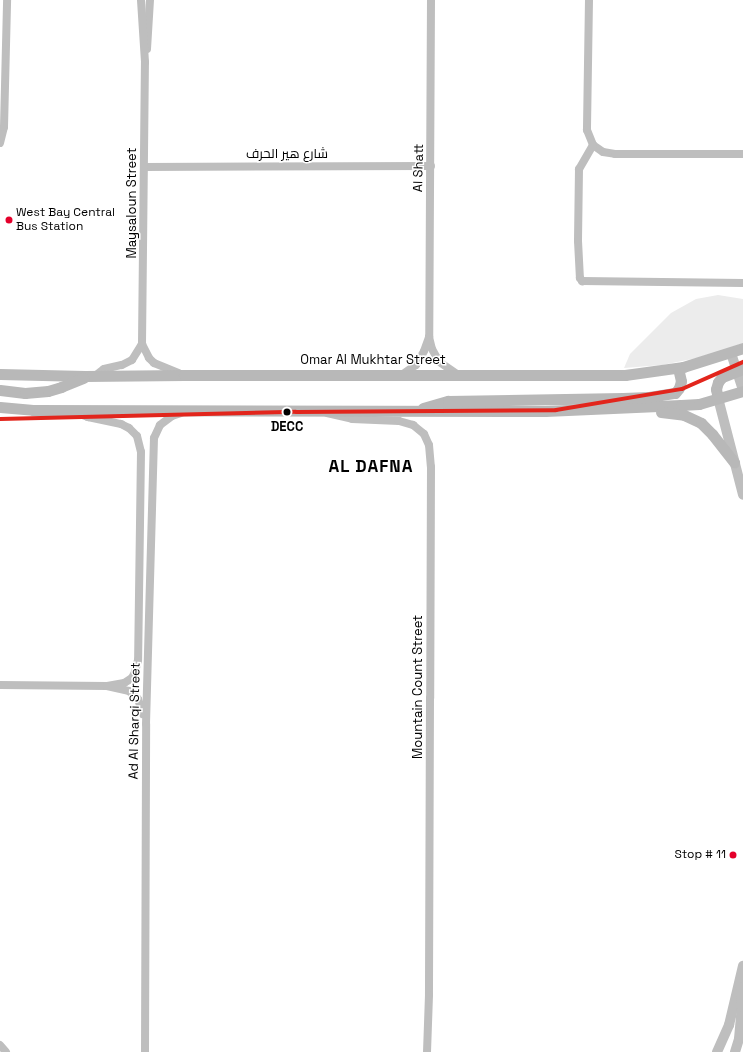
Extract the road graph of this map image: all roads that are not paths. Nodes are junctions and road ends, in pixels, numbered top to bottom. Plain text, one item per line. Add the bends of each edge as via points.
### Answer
1 (7, 0) edge
2 (141, 0) edge
3 (150, 0) edge
4 (431, 0) edge
5 (588, 0) edge
6 (145, 62) junction
7 (0, 143) edge
8 (593, 145) junction
9 (743, 154) edge
10 (431, 166) junction
11 (144, 167) junction
12 (743, 283) edge
13 (429, 337) junction
14 (142, 344) junction
15 (743, 348) edge
16 (731, 353) junction
17 (678, 368) junction
18 (740, 370) edge
19 (0, 374) edge
20 (402, 374) junction
21 (457, 374) junction
22 (184, 375) junction
23 (90, 376) junction
24 (0, 390) edge
25 (743, 391) edge
26 (718, 398) junction
27 (641, 407) junction
28 (3, 409) edge
29 (70, 410) junction
30 (188, 410) junction
31 (319, 410) junction
32 (419, 410) junction
33 (734, 462) junction
34 (743, 495) edge
35 (0, 685) edge
36 (107, 686) junction
37 (146, 724) junction
38 (743, 966) edge
39 (740, 979) junction
40 (0, 1045) edge
41 (6, 1052) edge
42 (145, 1052) edge
43 (427, 1052) edge
44 (718, 1052) edge
45 (735, 1052) edge

1 - 7 street via 4,127
2 - 6 street, Maysaloun Street
3 - 6 street, Maysaloun Street
4 - 10 street, Al Shatt
5 - 8 street via 587,130
6 - 11 street, Maysaloun Street
8 - 9 street via 603,152 615,154
8 - 12 street via 579,169 578,241 582,281
10 - 11 street, شارع هير الحرف
10 - 13 street, Al Shatt
11 - 14 street, Maysaloun Street
13 - 20 street, Al Shatt via 416,365
13 - 21 street, Al Shatt via 437,358
14 - 22 street via 154,363
14 - 23 street via 132,360
15 - 16 main road, Omar Al Mukhtar Street
16 - 17 main road, Omar Al Mukhtar Street
16 - 18 street
17 - 21 main road, Omar Al Mukhtar Street via 625,375
17 - 32 main road via 680,381 675,393 629,398 448,401 438,402
18 - 25 street
18 - 26 main road via 722,377 718,382
19 - 23 main road, Omar Al Mukhtar Street
20 - 21 main road, Omar Al Mukhtar Street
20 - 22 main road, Omar Al Mukhtar Street
22 - 23 main road, Omar Al Mukhtar Street
23 - 24 main road via 48,391 25,393
25 - 26 main road
26 - 27 main road via 699,404
26 - 33 street
27 - 32 main road via 545,411
27 - 33 main road via 695,419 712,434
28 - 29 main road
29 - 30 main road
29 - 36 street, Ad Al Sharqi Street via 121,424 133,432 140,444 142,461 138,660 132,678
30 - 31 main road
30 - 37 street, Ad Al Sharqi Street via 172,416 160,425 154,438
31 - 32 main road
31 - 43 street, Mountain Count Street via 352,419 398,421 413,425 424,434 429,445 431,468
33 - 34 street
35 - 36 street
36 - 37 street via 129,691 136,696
37 - 42 street, Ad Al Sharqi Street
38 - 39 street
39 - 44 street via 729,1025
39 - 45 street via 740,1039
40 - 41 street

